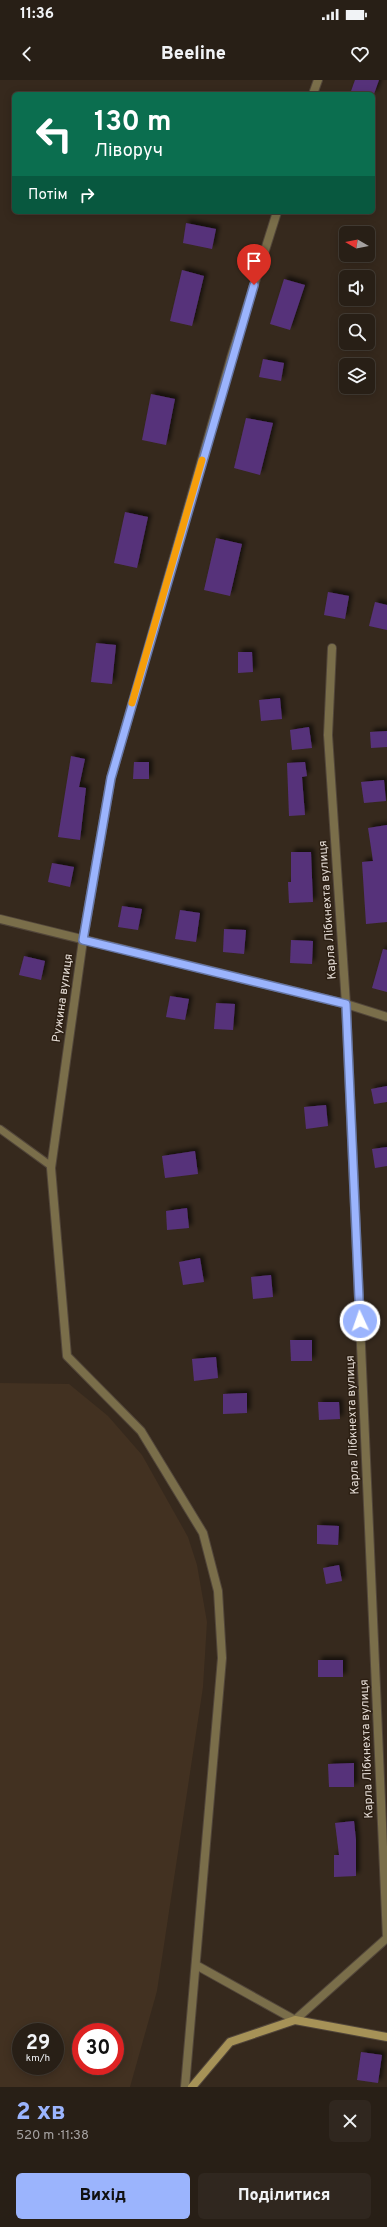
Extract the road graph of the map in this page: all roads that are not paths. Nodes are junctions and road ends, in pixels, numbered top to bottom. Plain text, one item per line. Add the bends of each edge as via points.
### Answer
1 (318, 80) edge
2 (314, 92) edge
3 (276, 214) edge
4 (332, 648) dead end
5 (0, 919) edge
6 (83, 940) junction
7 (346, 1004) junction
8 (387, 1017) edge
9 (0, 1129) edge
10 (51, 1166) junction
11 (387, 1938) edge
12 (196, 1965) junction
13 (295, 2020) junction
14 (387, 2037) edge
15 (185, 2087) edge
16 (192, 2087) edge

1 - 2 street
3 - 6 street, Ружина вулиця via 231,358 111,778
4 - 7 street, Карла Лібкнехта вулиця via 328,735
5 - 6 street
6 - 7 street
6 - 10 street, Ружина вулиця
7 - 8 street
7 - 11 street, Карла Лібкнехта вулиця
9 - 10 lane
10 - 12 street, Ружина вулиця via 67,1356 141,1431 203,1533 218,1591 222,1658
11 - 13 street
12 - 13 street
12 - 15 street
13 - 14 main road
13 - 16 main road via 230,2042

